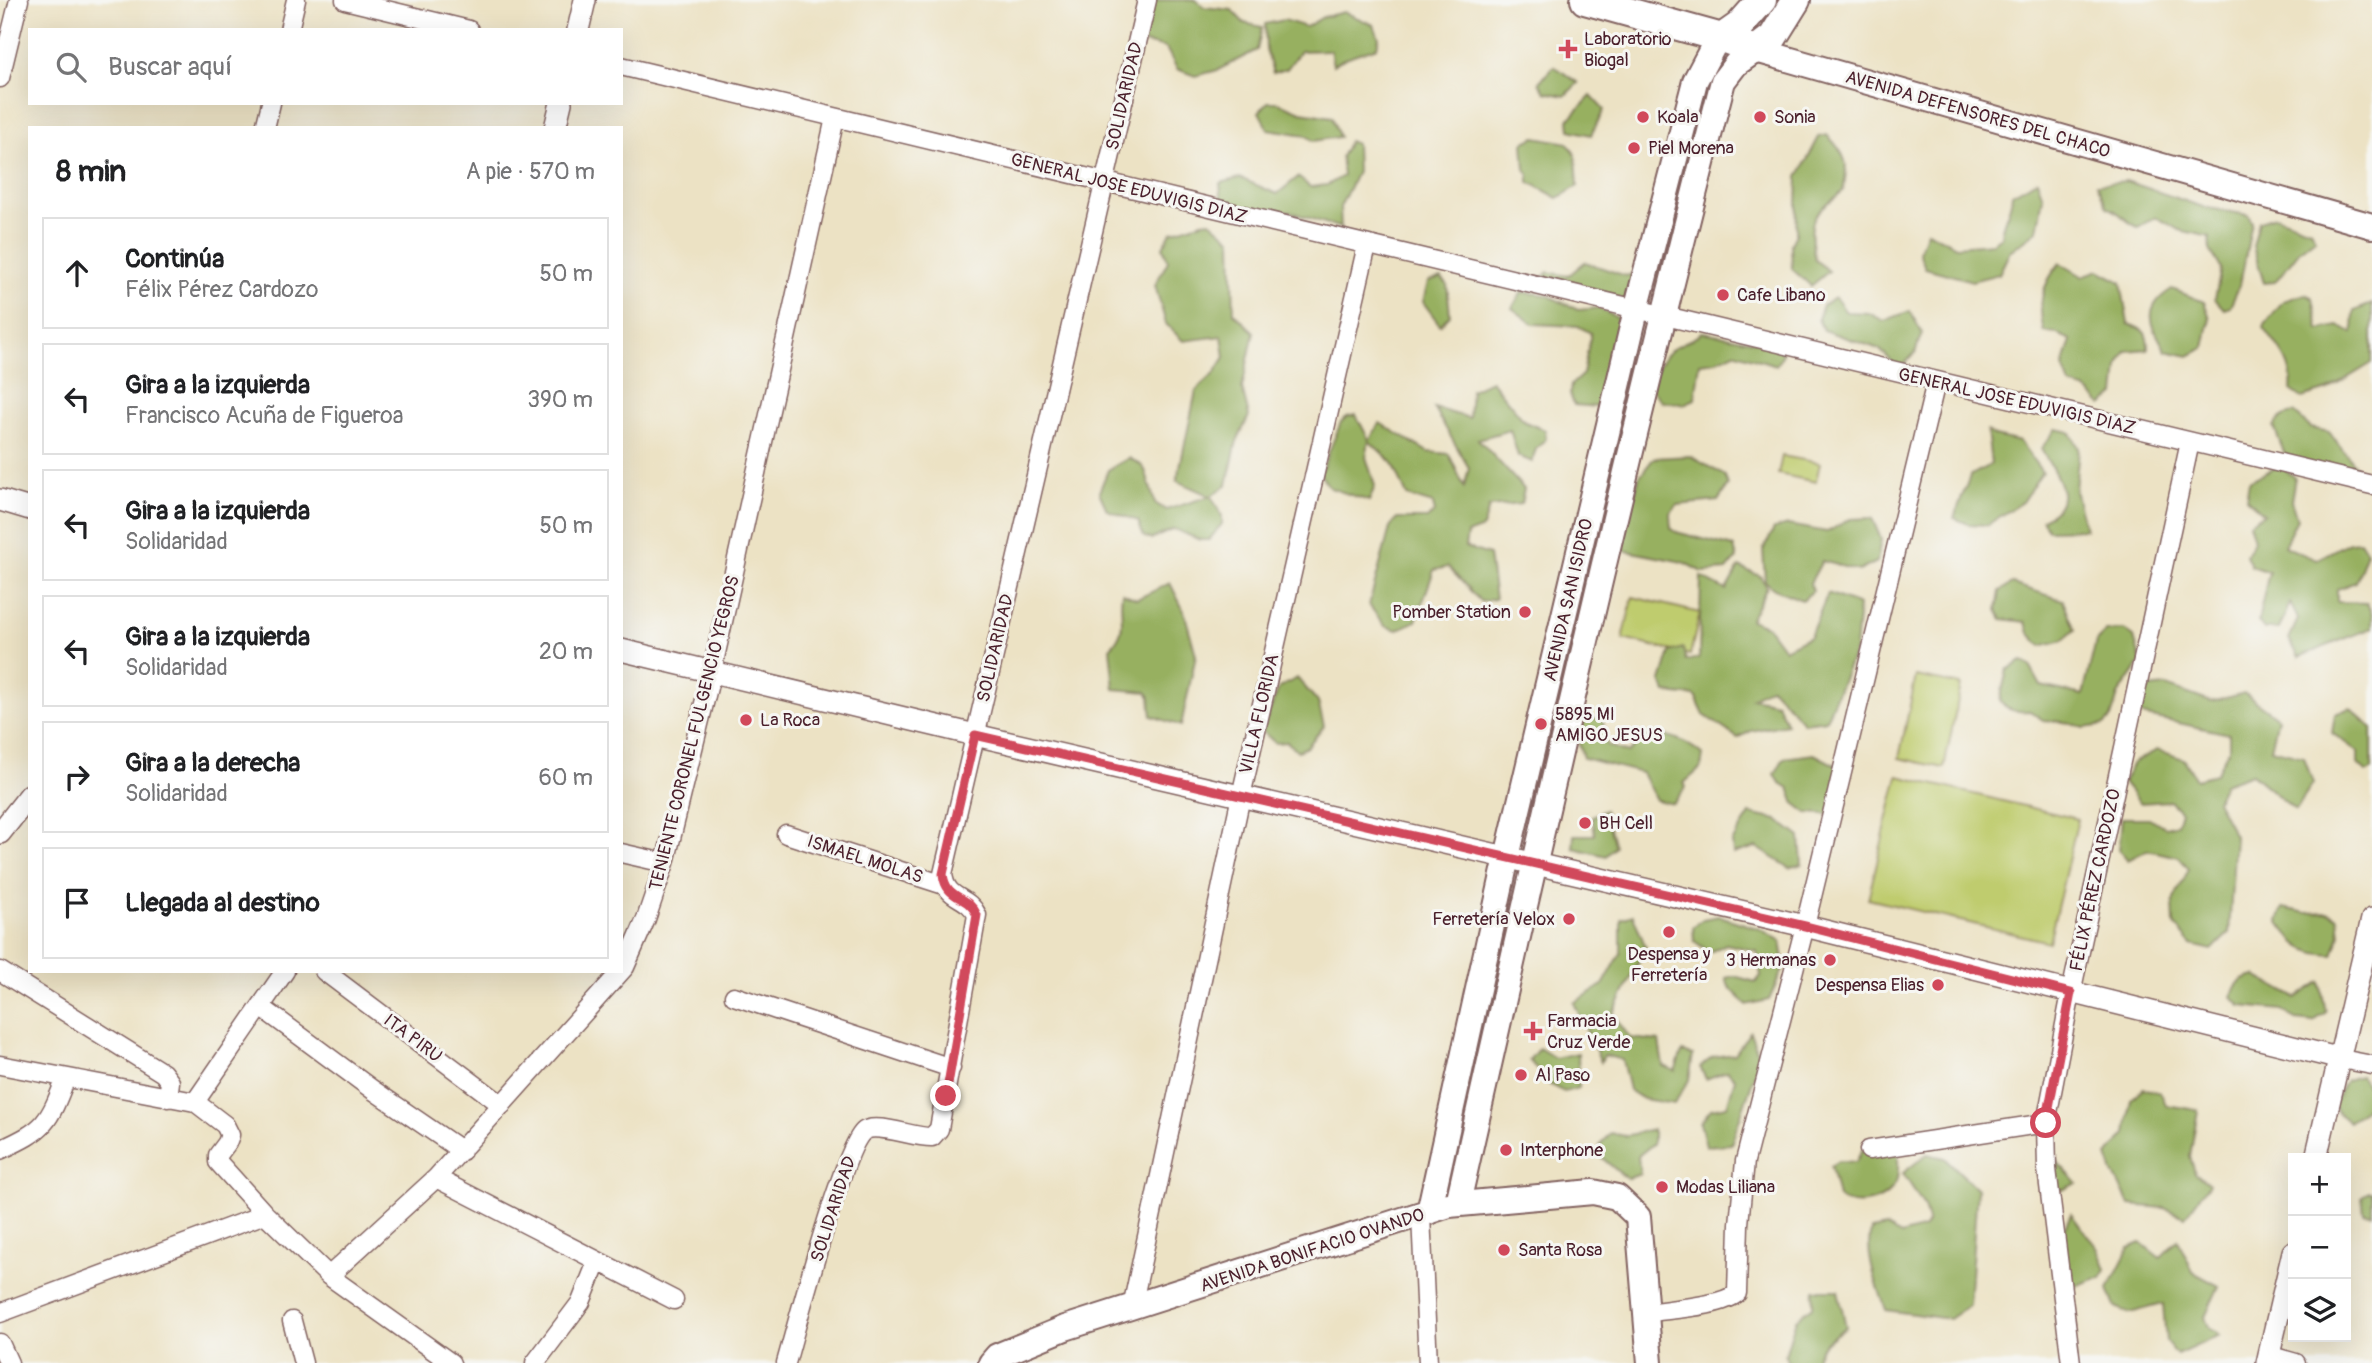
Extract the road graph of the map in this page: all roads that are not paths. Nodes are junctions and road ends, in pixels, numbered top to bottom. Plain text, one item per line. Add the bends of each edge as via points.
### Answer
1 (19, 0) edge
2 (296, 0) edge
3 (345, 0) edge
4 (585, 0) edge
5 (1147, 0) edge
6 (1585, 0) edge
7 (1762, 0) edge
8 (1796, 0) edge
9 (289, 28) edge
10 (461, 28) edge
11 (578, 28) edge
12 (1722, 38) junction
13 (1756, 50) junction
14 (623, 66) edge
15 (0, 78) edge
16 (271, 105) edge
17 (561, 105) edge
18 (835, 118) junction
19 (265, 126) edge
20 (555, 126) edge
21 (1104, 183) junction
22 (2372, 226) edge
23 (1367, 245) junction
24 (1636, 310) junction
25 (1662, 317) junction
26 (1936, 382) junction
27 (2190, 442) junction
28 (2372, 485) edge
29 (0, 500) edge
30 (28, 508) edge
31 (623, 650) edge
32 (712, 671) junction
33 (975, 735) junction
34 (1241, 796) junction
35 (28, 798) edge
36 (0, 833) edge
37 (786, 834) dead end
38 (623, 853) edge
39 (1507, 857) junction
40 (665, 863) junction
41 (1534, 863) junction
42 (944, 885) junction
43 (2372, 919) edge
44 (1805, 926) junction
45 (623, 970) edge
46 (0, 971) edge
47 (284, 973) edge
48 (327, 973) edge
49 (621, 973) edge
50 (2071, 993) junction
51 (734, 996) dead end
52 (261, 1007) junction
53 (2341, 1059) junction
54 (0, 1065) edge
55 (2372, 1065) edge
56 (951, 1068) junction
57 (66, 1078) junction
58 (168, 1098) junction
59 (195, 1102) junction
60 (502, 1105) junction
61 (2046, 1123) junction
62 (0, 1150) edge
63 (1869, 1150) dead end
64 (462, 1151) junction
65 (2317, 1153) edge
66 (436, 1178) junction
67 (1458, 1203) junction
68 (265, 1214) junction
69 (1425, 1214) junction
70 (597, 1262) junction
71 (2288, 1273) edge
72 (329, 1276) junction
73 (674, 1300) dead end
74 (1132, 1307) junction
75 (0, 1313) edge
76 (1646, 1313) junction
77 (292, 1321) dead end
78 (0, 1343) edge
79 (302, 1357) edge
80 (2267, 1359) edge
81 (9, 1363) edge
82 (285, 1363) edge
83 (451, 1363) edge
84 (535, 1363) edge
85 (786, 1363) edge
86 (991, 1363) edge
87 (1429, 1363) edge
88 (1650, 1363) edge
89 (2071, 1363) edge
90 (2296, 1363) edge

1 - 15 street
2 - 9 street
3 - 10 street
4 - 11 street
5 - 21 street, SOLIDARIDAD
6 - 12 main road, AVENIDA DEFENSORES DEL CHACO
7 - 12 main road
8 - 13 main road via 1773,37
12 - 13 main road, AVENIDA DEFENSORES DEL CHACO
12 - 24 main road, AVENIDA SAN ISIDRO via 1695,81
13 - 22 main road, AVENIDA DEFENSORES DEL CHACO
13 - 25 main road, AVENIDA SAN ISIDRO via 1723,81
14 - 18 street, GENERAL JOSE EDUVIGIS DIAZ
16 - 19 street
17 - 20 street
18 - 21 street, GENERAL JOSE EDUVIGIS DIAZ
18 - 32 street, TENIENTE CORONEL FULGENCIO YEGROS
21 - 23 street, GENERAL JOSE EDUVIGIS DIAZ
21 - 33 street, SOLIDARIDAD
23 - 24 street, GENERAL JOSE EDUVIGIS DIAZ
23 - 34 street, VILLA FLORIDA
24 - 25 street, GENERAL JOSE EDUVIGIS DIAZ
24 - 39 main road, AVENIDA SAN ISIDRO
25 - 26 street, GENERAL JOSE EDUVIGIS DIAZ
25 - 41 main road, AVENIDA SAN ISIDRO
26 - 27 street, GENERAL JOSE EDUVIGIS DIAZ
26 - 44 street
27 - 28 street, GENERAL JOSE EDUVIGIS DIAZ
27 - 50 street, FÉLIX PÉREZ CARDOZO
29 - 30 street
31 - 32 street
32 - 33 street
32 - 40 street, TENIENTE CORONEL FULGENCIO YEGROS
33 - 34 street
33 - 42 street, SOLIDARIDAD
34 - 39 street
34 - 74 street, VILLA FLORIDA
35 - 36 street
37 - 42 street, ISMAEL MOLAS
38 - 40 street
39 - 41 street
39 - 69 main road, AVENIDA SAN ISIDRO
40 - 45 street, TENIENTE CORONEL FULGENCIO YEGROS
41 - 44 street
41 - 67 main road, AVENIDA SAN ISIDRO
42 - 56 street, SOLIDARIDAD via 974,907 977,915
43 - 53 street
44 - 50 street
44 - 76 street via 1745,1161 1737,1293
46 - 58 street via 163,1073 170,1082
47 - 52 street
48 - 60 street, ITA PIRU
49 - 60 street, TENIENTE CORONEL FULGENCIO YEGROS
50 - 53 street
50 - 61 street, FÉLIX PÉREZ CARDOZO
51 - 56 street
52 - 59 street
52 - 64 street
53 - 55 street
53 - 65 street
54 - 57 street
56 - 85 street, SOLIDARIDAD via 939,1129 932,1137 874,1128 857,1138 839,1183
57 - 58 street
57 - 62 street via 44,1124 34,1134
58 - 59 street
59 - 68 street via 225,1125 230,1135 218,1162
60 - 64 street, TENIENTE CORONEL FULGENCIO YEGROS
61 - 63 street
61 - 89 street, FÉLIX PÉREZ CARDOZO
64 - 66 street, TENIENTE CORONEL FULGENCIO YEGROS
66 - 70 street
66 - 72 street, TENIENTE CORONEL FULGENCIO YEGROS
67 - 69 main road, AVENIDA BONIFACIO OVANDO
67 - 76 main road, AVENIDA BONIFACIO OVANDO via 1593,1192 1616,1197 1638,1217
68 - 72 street
68 - 75 street
69 - 74 main road, AVENIDA BONIFACIO OVANDO
69 - 87 street
70 - 73 street
70 - 84 street via 581,1302
71 - 80 street
72 - 83 street
74 - 86 main road, AVENIDA BONIFACIO OVANDO via 1065,1328
76 - 88 main road
77 - 79 street
78 - 81 street
79 - 82 street
80 - 90 street

